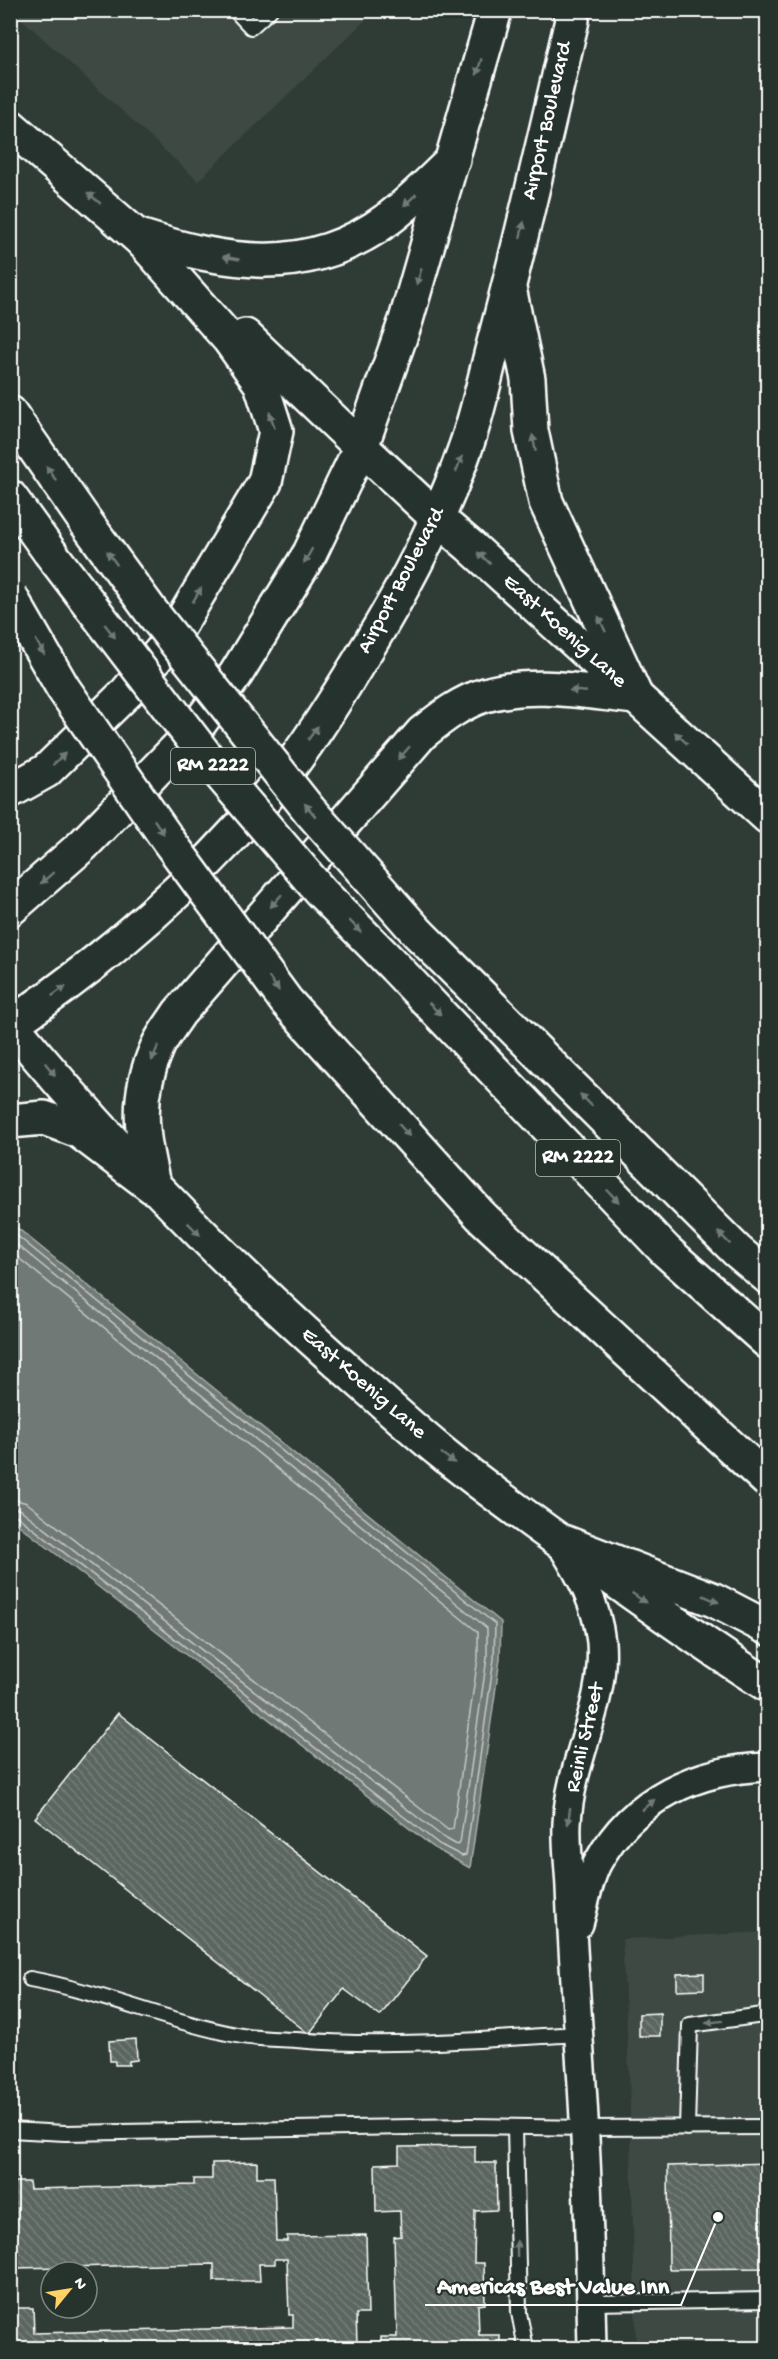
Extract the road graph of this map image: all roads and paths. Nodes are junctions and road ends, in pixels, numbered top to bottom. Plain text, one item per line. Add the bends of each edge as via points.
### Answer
1 (235, 10) edge
2 (270, 10) edge
3 (495, 10) edge
4 (570, 10) edge
5 (10, 126) edge
6 (453, 160) junction
7 (137, 235) junction
8 (509, 287) junction
9 (10, 413) edge
10 (361, 447) junction
11 (10, 497) edge
12 (437, 518) junction
13 (10, 596) edge
14 (636, 697) junction
15 (10, 791) edge
16 (768, 817) edge
17 (10, 909) edge
18 (11, 1024) edge
19 (10, 1121) edge
20 (153, 1187) junction
21 (768, 1277) edge
22 (768, 1342) edge
23 (768, 1481) edge
24 (558, 1540) junction
25 (768, 1628) edge
26 (768, 1685) edge
27 (768, 1767) edge
28 (573, 1945) junction
29 (30, 1979) dead end
30 (768, 2008) edge
31 (579, 2034) junction
32 (515, 2127) junction
33 (768, 2127) edge
34 (585, 2128) junction
35 (687, 2128) junction
36 (10, 2130) edge
37 (768, 2300) edge
38 (591, 2303) junction
39 (526, 2349) edge
40 (592, 2349) edge

1 - 2 lane via 251,27
3 -> 6 main road
8 -> 4 main road, Airport Boulevard via 572,20
7 -> 5 main road
6 -> 7 main road via 389,219 320,254 241,260 180,249
6 -> 10 main road via 406,320
7 - 10 main road, East Koenig Lane
15 -> 7 main road via 46,771 127,692 170,641 265,482 276,431 261,384 229,339
12 -> 8 main road, Airport Boulevard via 466,446
14 -> 8 main road via 546,502 531,431 528,379
21 -> 9 main road, RM 2222, bridge via 737,1251 418,933 303,802 150,610
10 - 12 main road, East Koenig Lane
10 -> 17 main road via 310,553 276,611 193,732 83,845
11 -> 22 main road, RM 2222, bridge via 215,768 321,892 666,1251
14 -> 12 main road, East Koenig Lane
18 -> 12 main road, Airport Boulevard via 133,932 206,863 268,794 352,674 397,598
13 -> 23 main road, bridge via 63,688 286,1000 482,1217
16 -> 14 main road, East Koenig Lane
14 -> 20 main road via 551,688 515,689 483,695 452,710 422,733 179,1013 157,1046 141,1111 142,1141
18 -> 20 main road, East Koenig Lane
19 - 20 main road via 44,1118 79,1131
20 -> 24 main road, East Koenig Lane via 322,1349 441,1452
24 -> 25 main road via 714,1600
24 -> 26 main road, East Koenig Lane
24 -> 28 street, Reinli Street via 584,1580 600,1641 601,1677 567,1822
28 -> 27 street, Reinli Street via 597,1863 627,1822 657,1797 698,1777
28 - 31 street, Reinli Street
29 - 31 lane via 242,2036 330,2043 411,2043
30 -> 35 lane via 763,2015 690,2025
31 - 34 street, Reinli Street
32 - 34 lane
32 - 36 lane via 65,2133
39 -> 32 lane via 519,2313
33 - 35 lane
34 - 35 lane
34 - 38 street, Reinli Street
37 - 38 lane
38 - 40 street, Reinli Street

